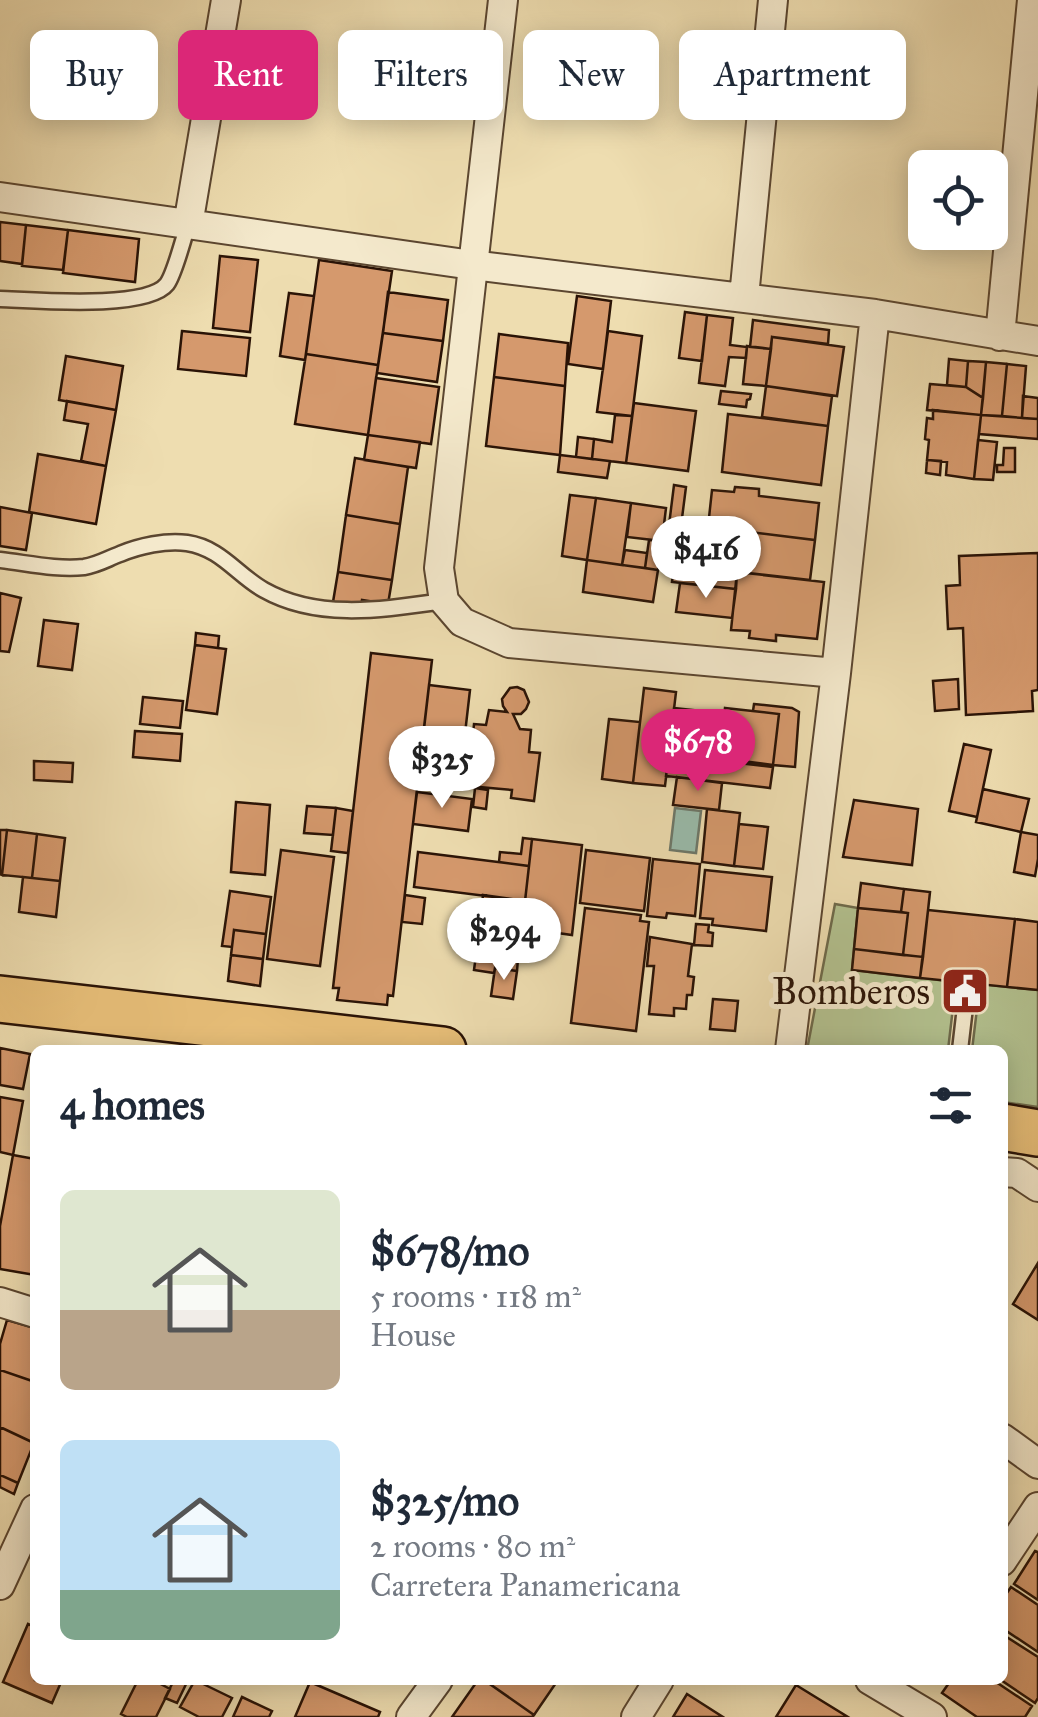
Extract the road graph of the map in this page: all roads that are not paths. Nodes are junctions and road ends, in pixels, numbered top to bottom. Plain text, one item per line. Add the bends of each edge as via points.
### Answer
1 (226, 0) edge
2 (503, 0) edge
3 (773, 0) edge
4 (1032, 0) edge
5 (0, 198) edge
6 (188, 225) junction
7 (472, 266) junction
8 (744, 297) junction
9 (0, 299) edge
10 (875, 314) junction
11 (1000, 336) junction
12 (1038, 341) edge
13 (0, 560) edge
14 (444, 600) junction
15 (836, 673) junction
16 (967, 990) dead end
17 (0, 998) edge
18 (227, 1038) edge
19 (353, 1045) edge
20 (791, 1045) edge
21 (961, 1045) edge
22 (1008, 1172) edge
23 (1038, 1187) edge
24 (0, 1302) edge
25 (30, 1311) edge
26 (1008, 1442) edge
27 (1038, 1464) edge
28 (1038, 1506) edge
29 (30, 1521) edge
30 (1008, 1552) edge
31 (0, 1586) edge
32 (434, 1685) edge
33 (656, 1685) edge
34 (880, 1685) edge
35 (917, 1704) edge
36 (411, 1717) edge
37 (636, 1717) edge

1 - 6 street
2 - 7 street
3 - 8 street
4 - 11 street
5 - 6 street
6 - 7 street
6 - 9 lane via 167,284 153,294 68,302
7 - 8 street
7 - 14 street via 439,568
8 - 10 street
10 - 11 street
10 - 15 street
11 - 12 street
13 - 14 lane via 85,567 136,548 184,542 214,552 265,591 312,607 393,608
14 - 15 street via 462,622 509,643
15 - 20 street
16 - 21 lane
17 - 18 main road
18 - 19 main road
22 - 23 street
24 - 25 street
26 - 27 street
28 - 30 street
29 - 31 street
32 - 36 street
33 - 37 street
34 - 35 street

